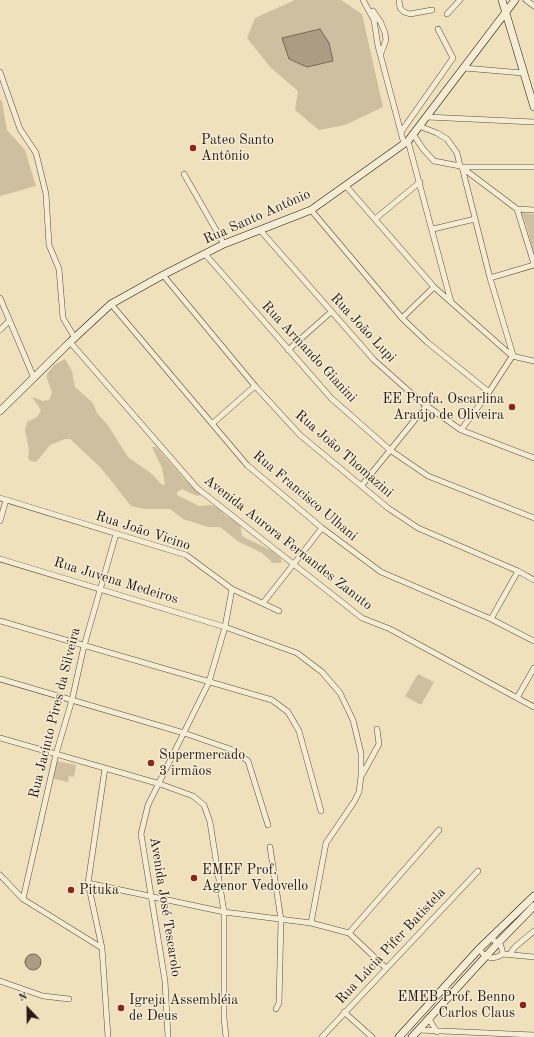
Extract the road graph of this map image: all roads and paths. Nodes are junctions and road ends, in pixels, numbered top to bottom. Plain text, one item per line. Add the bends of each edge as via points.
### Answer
1 (363, 0) edge
2 (399, 0) edge
3 (460, 0) edge
4 (502, 0) edge
5 (515, 0) edge
6 (526, 0) edge
7 (534, 6) edge
8 (432, 10) dead end
9 (506, 12) junction
10 (447, 14) dead end
11 (438, 29) dead end
12 (380, 53) junction
13 (464, 68) junction
14 (0, 72) edge
15 (523, 73) junction
16 (534, 107) edge
17 (427, 116) junction
18 (534, 122) edge
19 (419, 126) junction
20 (401, 132) junction
21 (413, 134) junction
22 (406, 142) junction
23 (461, 166) junction
24 (534, 168) edge
25 (184, 174) dead end
26 (420, 182) junction
27 (346, 186) junction
28 (517, 209) junction
29 (311, 210) junction
30 (534, 210) edge
31 (475, 218) junction
32 (375, 219) junction
33 (433, 229) junction
34 (260, 230) junction
35 (224, 244) junction
36 (204, 254) junction
37 (534, 265) edge
38 (163, 275) junction
39 (490, 278) junction
40 (434, 287) junction
41 (0, 298) edge
42 (452, 302) junction
43 (111, 304) junction
44 (331, 312) junction
45 (402, 318) junction
46 (9, 321) junction
47 (0, 330) edge
48 (72, 340) junction
49 (288, 350) junction
50 (512, 356) junction
51 (534, 361) edge
52 (34, 378) junction
53 (256, 386) junction
54 (489, 392) junction
55 (426, 406) junction
56 (0, 411) edge
57 (213, 423) junction
58 (461, 430) junction
59 (390, 450) junction
60 (534, 458) edge
61 (362, 485) junction
62 (0, 498) edge
63 (6, 500) junction
64 (534, 518) edge
65 (0, 521) edge
66 (322, 528) junction
67 (116, 534) junction
68 (0, 559) edge
69 (294, 564) junction
70 (518, 571) junction
71 (534, 580) edge
72 (100, 588) junction
73 (232, 589) junction
74 (263, 603) junction
75 (278, 611) dead end
76 (491, 619) junction
77 (0, 621) edge
78 (224, 628) junction
79 (534, 641) edge
80 (84, 646) junction
81 (534, 668) edge
82 (0, 679) edge
83 (209, 682) junction
84 (517, 698) junction
85 (72, 700) junction
86 (534, 707) edge
87 (377, 729) dead end
88 (184, 733) junction
89 (0, 738) edge
90 (56, 754) junction
91 (105, 768) junction
92 (361, 776) junction
93 (160, 784) junction
94 (321, 811) dead end
95 (268, 825) dead end
96 (439, 830) dead end
97 (270, 847) dead end
98 (478, 871) dead end
99 (0, 875) edge
100 (88, 883) junction
101 (150, 895) junction
102 (534, 896) edge
103 (23, 899) junction
104 (534, 906) edge
105 (224, 912) junction
106 (281, 920) junction
107 (311, 923) junction
108 (534, 932) edge
109 (349, 933) junction
110 (491, 938) junction
111 (498, 943) junction
112 (102, 948) junction
113 (479, 949) junction
114 (503, 954) junction
115 (510, 954) junction
116 (486, 956) junction
117 (534, 957) edge
118 (386, 968) junction
119 (0, 981) edge
120 (69, 999) dead end
121 (276, 1009) dead end
122 (344, 1012) junction
123 (429, 1019) junction
124 (419, 1030) junction
125 (437, 1032) junction
126 (534, 1035) edge
127 (108, 1037) edge
128 (168, 1037) edge
129 (226, 1037) edge
130 (322, 1037) edge
131 (372, 1037) edge
132 (399, 1037) edge
133 (412, 1037) edge

1 - 12 street via 374,20
1 - 12 street via 384,28 386,40
2 - 8 street via 400,8 410,14
3 - 10 street
4 - 9 main road
5 - 9 main road, Rua Santo Antônio
6 - 7 street
9 - 13 main road, Rua Santo Antônio
9 - 15 main road
11 - 20 street via 453,58
12 - 20 street
13 - 15 street
13 - 17 main road, Rua Santo Antônio
14 - 48 street, Avenida Aurora Fernandes Zanuto via 20,129 36,153 46,194 49,245 59,269 63,318
15 - 16 main road
17 - 18 street
17 - 19 main road, Rua Santo Antônio
19 - 21 main road, Rua Santo Antônio
19 - 23 street via 447,140 457,153
20 - 22 street
21 - 22 main road, Rua Santo Antônio
21 - 23 street via 434,161
22 - 26 street
22 - 27 main road, Rua Santo Antônio
23 - 24 street
23 - 28 street
23 - 31 street
25 - 35 street
26 - 32 street
26 - 33 street
27 - 29 main road, Rua Santo Antônio
27 - 32 street
28 - 30 street
28 - 37 street
29 - 34 main road, Rua Santo Antônio
29 - 45 street
31 - 33 street
31 - 39 street
32 - 40 street
33 - 42 street
34 - 35 main road, Rua Santo Antônio
34 - 44 street, Rua João Lupi
35 - 36 main road, Rua Santo Antônio
36 - 38 main road, Rua Santo Antônio
36 - 49 street, Rua Armando Gianini
37 - 39 street
38 - 43 main road, Rua Santo Antônio
38 - 53 street, Rua João Thomazini
39 - 50 street
40 - 42 street
40 - 45 street
41 - 46 street
42 - 50 street
43 - 48 main road, Rua Santo Antônio
43 - 57 street, Rua Francisco Ulhani
44 - 49 street
44 - 55 street, Rua João Lupi via 374,360
45 - 54 street via 427,342
46 - 47 street
46 - 52 street
48 - 52 main road, Rua Santo Antônio
48 - 69 street, Avenida Aurora Fernandes Zanuto via 198,488
49 - 59 street, Rua Armando Gianini via 331,398
50 - 51 street
50 - 54 street
52 - 56 main road, Rua Santo Antônio
53 - 57 street
53 - 61 street, Rua João Thomazini via 300,435
54 - 58 street
55 - 58 street, Rua João Lupi
55 - 59 street
57 - 66 street, Rua Francisco Ulhani via 247,465
58 - 60 street, Rua João Lupi
59 - 61 street
59 - 64 street, Rua Armando Gianini via 428,476
61 - 70 street, Rua João Thomazini via 388,508 418,528
62 - 63 street, Rua João Vicino
63 - 65 street
63 - 67 street, Rua João Vicino
66 - 69 street
66 - 76 street, Rua Francisco Ulhani via 381,572
67 - 72 street, Rua Jacinto Pires da Silveira
67 - 73 street, Rua João Vicino via 186,555
68 - 72 street, Rua Juvena Medeiros
69 - 74 street
69 - 84 street, Avenida Aurora Fernandes Zanuto via 362,618 390,629
70 - 71 street, Rua João Thomazini
70 - 76 street
72 - 78 street, Rua Juvena Medeiros
72 - 80 street, Rua Jacinto Pires da Silveira
73 - 74 street, Rua João Vicino
73 - 78 street
74 - 75 street, Rua João Vicino
76 - 79 street, Rua Francisco Ulhani
77 - 80 street
78 - 83 street
78 - 92 street, Rua Juvena Medeiros via 297,653 322,672 340,693 353,720 361,753
80 - 83 street
80 - 85 street, Rua Jacinto Pires da Silveira
81 - 84 street
82 - 85 street
83 - 88 street
83 - 94 street via 272,700 288,712 299,731
84 - 86 street, Avenida Aurora Fernandes Zanuto
85 - 88 street
85 - 90 street, Rua Jacinto Pires da Silveira
87 - 92 street via 379,744
88 - 93 street
88 - 95 street via 233,750 248,761
89 - 90 street
90 - 91 street
90 - 103 street, Rua Jacinto Pires da Silveira
91 - 93 street
91 - 100 street
92 - 107 street via 359,792 354,802 326,843
93 - 101 street, Avenida José Tescarolo via 148,805 141,834
93 - 105 street via 193,796 204,805 210,822
96 - 109 street
97 - 106 street
98 - 118 street, Rua Lúcia Pifer Batistela
99 - 103 street
100 - 101 street
100 - 112 street
101 - 105 street
101 - 128 street, Avenida José Tescarolo via 165,981
102 - 110 main road
103 - 112 street
104 - 111 main road
105 - 106 street
105 - 129 street
106 - 107 street
106 - 121 street via 279,1003
107 - 109 street
108 - 115 street via 515,946
109 - 118 street
110 - 111 street
110 - 113 main road
111 - 114 street via 504,950
111 - 116 main road
112 - 127 street
113 - 116 street
113 - 132 main road
114 - 115 street
114 - 116 street via 497,957
115 - 117 street
116 - 123 main road
118 - 122 street, Rua Lúcia Pifer Batistela
119 - 120 street via 43,996
122 - 130 street, Rua Lúcia Pifer Batistela
122 - 131 street
123 - 124 main road
123 - 125 street
124 - 125 street
124 - 133 main road
125 - 126 street

